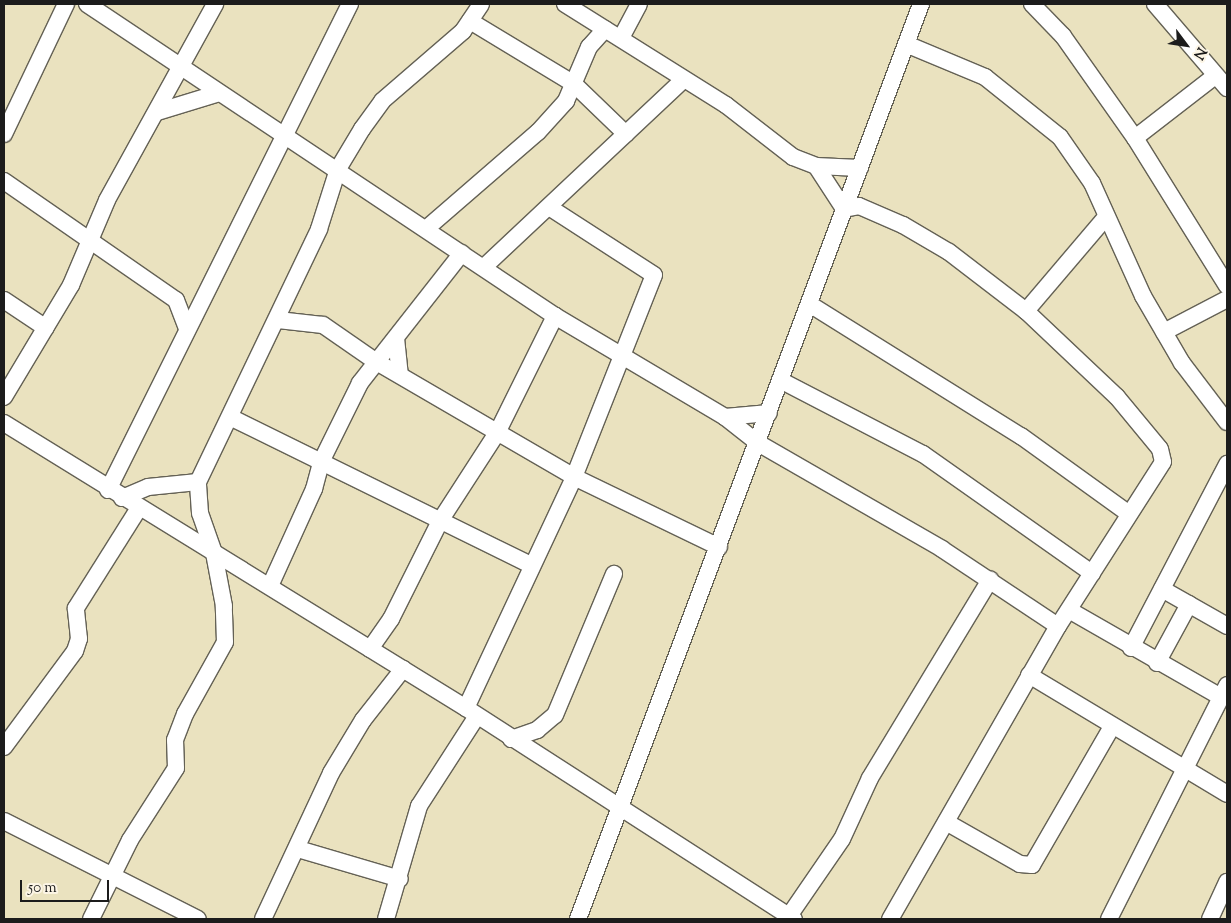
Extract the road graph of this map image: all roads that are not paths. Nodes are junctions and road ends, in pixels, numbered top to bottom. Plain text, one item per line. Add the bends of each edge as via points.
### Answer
1 (66, 4) edge
2 (87, 4) edge
3 (215, 4) edge
4 (350, 4) edge
5 (481, 4) edge
6 (565, 4) edge
7 (639, 4) edge
8 (1032, 4) edge
9 (1155, 4) edge
10 (917, 7) edge
11 (470, 22) junction
12 (605, 28) junction
13 (621, 38) junction
14 (906, 44) junction
15 (182, 69) junction
16 (1215, 76) junction
17 (684, 79) junction
18 (574, 84) junction
19 (1227, 88) edge
20 (220, 93) junction
21 (157, 112) junction
22 (4, 134) edge
23 (284, 134) junction
24 (626, 134) junction
25 (1136, 138) junction
26 (816, 166) junction
27 (860, 168) junction
28 (338, 170) junction
29 (4, 181) edge
30 (549, 207) junction
31 (844, 209) junction
32 (1106, 217) junction
33 (427, 228) junction
34 (91, 243) junction
35 (462, 253) junction
36 (484, 267) junction
37 (1227, 286) edge
38 (204, 296) junction
39 (1227, 299) edge
40 (4, 300) edge
41 (176, 300) junction
42 (811, 305) junction
43 (1026, 311) junction
44 (555, 316) junction
45 (278, 320) junction
46 (46, 328) junction
47 (187, 329) junction
48 (1164, 332) junction
49 (396, 338) junction
50 (622, 357) junction
51 (375, 361) junction
52 (400, 375) junction
53 (780, 380) junction
54 (4, 397) edge
55 (769, 412) junction
56 (725, 417) junction
57 (232, 418) junction
58 (1227, 422) edge
59 (4, 424) edge
60 (496, 433) junction
61 (758, 443) junction
62 (322, 460) junction
63 (1227, 464) edge
64 (574, 477) junction
65 (198, 482) junction
66 (115, 494) junction
67 (139, 508) junction
68 (1129, 514) junction
69 (440, 521) junction
70 (719, 547) junction
71 (214, 553) junction
72 (531, 565) junction
73 (1092, 573) junction
74 (614, 574) dead end
75 (990, 580) junction
76 (270, 586) junction
77 (1162, 589) junction
78 (1189, 604) junction
79 (1069, 610) junction
80 (1058, 626) junction
81 (1227, 626) edge
82 (1131, 648) junction
83 (370, 649) junction
84 (1157, 662) junction
85 (402, 669) junction
86 (1029, 675) junction
87 (1224, 691) edge
88 (471, 712) junction
89 (1111, 728) junction
90 (511, 739) junction
91 (4, 747) edge
92 (1182, 771) junction
93 (1227, 794) edge
94 (618, 804) junction
95 (4, 821) edge
96 (946, 822) junction
97 (298, 849) junction
98 (111, 876) junction
99 (400, 879) junction
100 (1227, 882) edge
101 (769, 912) edge
102 (791, 918) edge
103 (91, 919) edge
104 (198, 919) edge
105 (263, 919) edge
106 (386, 919) edge
107 (578, 919) edge
108 (890, 919) edge
109 (1109, 919) edge
110 (1210, 919) edge

1 - 22 street
2 - 15 street
3 - 15 street
4 - 23 street
5 - 11 street
6 - 12 street
7 - 13 street
8 - 25 street via 1063,36
9 - 16 street
10 - 14 street
11 - 18 street
11 - 28 street via 382,101
12 - 13 street
12 - 18 street via 589,47
13 - 17 street
14 - 27 street
14 - 32 street via 985,77 1015,98 1076,155
15 - 20 street
15 - 21 street
16 - 19 street
16 - 25 street
17 - 24 street
17 - 26 street via 779,148
18 - 24 street
18 - 33 street via 538,132
20 - 21 street
20 - 23 street
21 - 34 street via 107,200
23 - 28 street
23 - 38 street
24 - 30 street
25 - 37 street
26 - 27 street
26 - 31 street
27 - 31 street
28 - 33 street
28 - 45 street via 319,229
29 - 34 street
30 - 36 street
30 - 50 street via 654,275
31 - 42 street
31 - 43 street via 859,206 903,225 949,252
32 - 43 street
32 - 48 street
33 - 35 street
34 - 41 street
34 - 46 street
35 - 36 street
35 - 49 street
36 - 44 street
38 - 41 street
38 - 47 street
39 - 48 street
40 - 46 street
41 - 47 street
42 - 53 street
42 - 68 street via 1021,436
43 - 68 street via 1117,397 1160,450 1162,462 1157,476
44 - 50 street
44 - 60 street
45 - 51 street via 323,325
45 - 57 street
46 - 54 street
47 - 66 street
48 - 58 street
49 - 51 street
49 - 52 street
50 - 56 street
50 - 64 street
51 - 52 street
51 - 62 street via 344,412
52 - 60 street
53 - 55 street
53 - 73 street via 924,454
55 - 56 street
55 - 61 street
56 - 61 street
57 - 62 street
57 - 65 street
59 - 66 street
60 - 64 street
60 - 69 street
61 - 70 street
61 - 75 street
62 - 69 street
62 - 76 street via 314,489
63 - 77 street
64 - 70 street
64 - 72 street
65 - 66 street
65 - 71 street via 200,513
66 - 67 street
67 - 71 street
67 - 91 street via 76,608 79,639 75,651
68 - 73 street
69 - 72 street
69 - 83 street via 391,619
70 - 94 street
71 - 76 street
71 - 98 street via 225,642 185,714 175,740 176,768
72 - 88 street
73 - 79 street
74 - 90 street via 554,715 537,730
75 - 80 street
75 - 102 street via 870,778 842,839
76 - 83 street
77 - 78 street
77 - 82 street
78 - 81 street
78 - 84 street
79 - 80 street
79 - 82 street
80 - 86 street
82 - 84 street
83 - 85 street
84 - 87 street
85 - 88 street
85 - 97 street via 363,720 331,773
86 - 89 street
86 - 96 street
87 - 92 street
88 - 90 street
88 - 99 street via 419,806 409,830
89 - 92 street
89 - 96 street via 1032,864 1020,864
90 - 94 street
92 - 93 street
92 - 109 street
94 - 101 street
94 - 107 street
95 - 98 street
96 - 108 street
97 - 99 street
97 - 105 street
98 - 103 street
98 - 104 street
99 - 106 street
100 - 110 street
101 - 102 street

